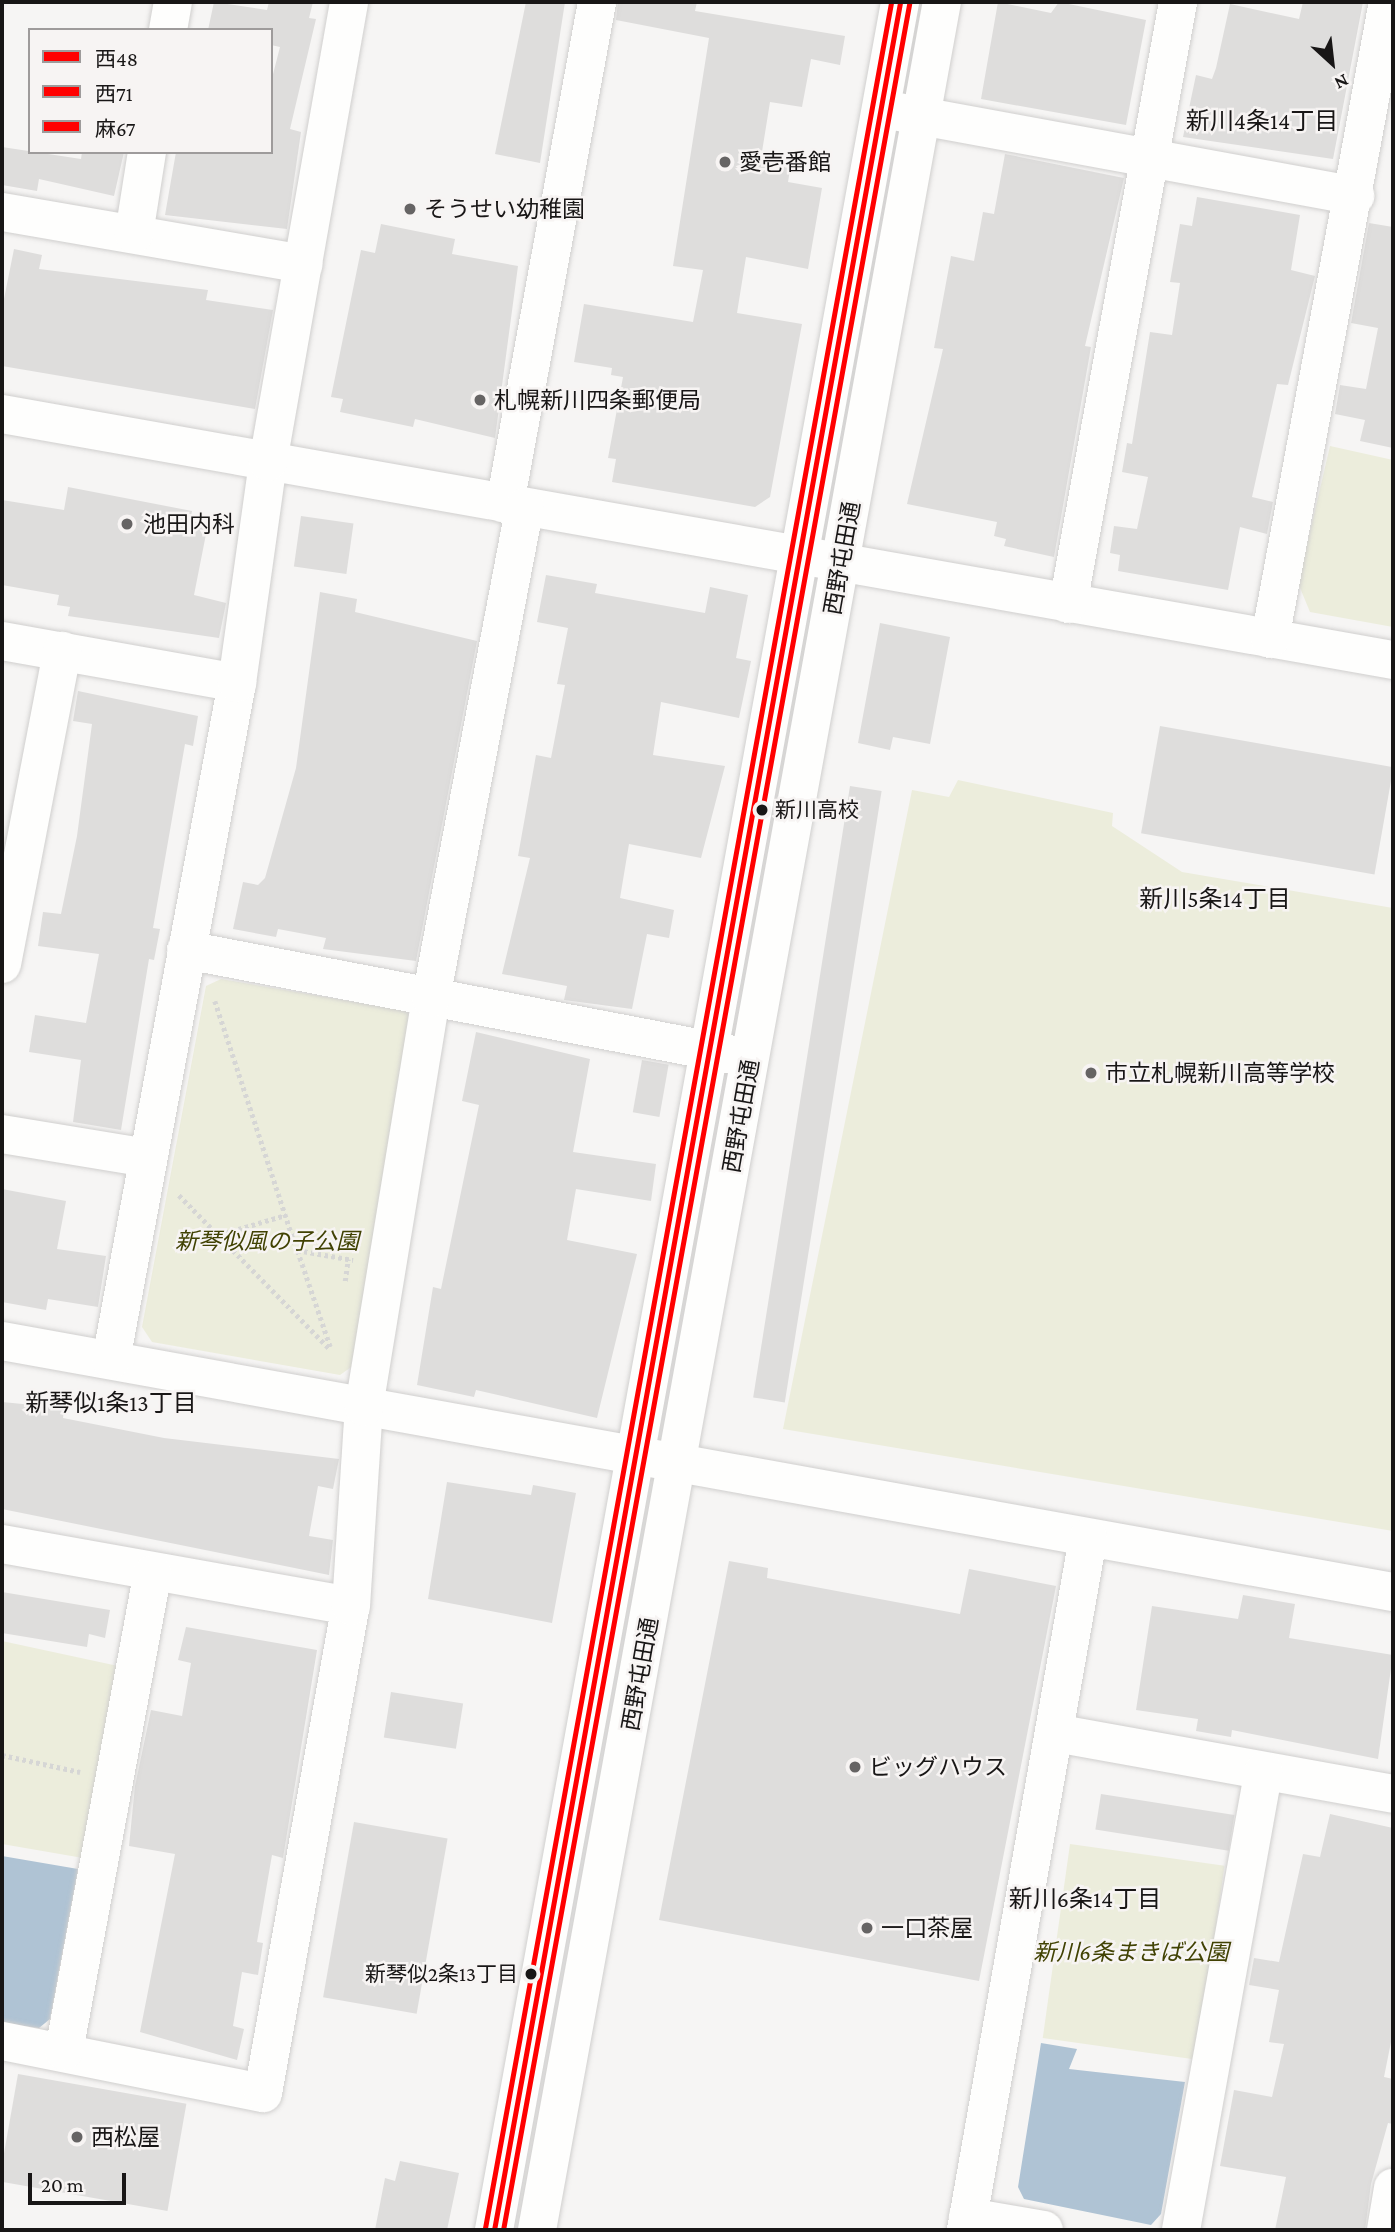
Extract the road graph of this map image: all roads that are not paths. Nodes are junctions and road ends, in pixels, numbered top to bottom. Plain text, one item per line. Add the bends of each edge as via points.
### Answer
1 (173, 2) edge
2 (349, 2) edge
3 (597, 2) edge
4 (900, 2) edge
5 (942, 2) edge
6 (1178, 2) edge
7 (1388, 2) edge
8 (168, 28) edge
9 (881, 110) junction
10 (922, 116) junction
11 (148, 154) edge
12 (1150, 158) junction
13 (1355, 196) junction
14 (2, 212) edge
15 (134, 234) junction
16 (304, 264) junction
17 (2, 414) edge
18 (268, 462) junction
19 (515, 506) junction
20 (800, 556) junction
21 (840, 564) junction
22 (1068, 604) junction
23 (1270, 639) junction
24 (2, 641) edge
25 (62, 651) junction
26 (1393, 660) edge
27 (237, 683) junction
28 (186, 950) junction
29 (2, 964) edge
30 (431, 998) junction
31 (709, 1051) junction
32 (751, 1058) junction
33 (2, 1134) edge
34 (147, 1158) junction
35 (2, 1341) edge
36 (111, 1360) junction
37 (364, 1407) junction
38 (635, 1456) junction
39 (678, 1464) junction
40 (1088, 1538) junction
41 (2, 1544) edge
42 (152, 1574) junction
43 (1393, 1592) edge
44 (351, 1606) junction
45 (1055, 1733) junction
46 (1264, 1772) junction
47 (1393, 1794) edge
48 (2, 2041) edge
49 (64, 2051) junction
50 (1393, 2188) edge
51 (967, 2224) edge
52 (494, 2230) edge
53 (537, 2230) edge
54 (1044, 2230) edge
55 (1181, 2230) edge
56 (1386, 2230) edge

1 - 8 street
2 - 16 street
3 - 19 street
4 - 9 street, 西野屯田通
5 - 10 street, 西野屯田通
6 - 12 street
7 - 13 street
9 - 10 street
9 - 20 street, 西野屯田通
10 - 12 street
10 - 21 street, 西野屯田通
11 - 15 street
12 - 13 street
12 - 22 street
13 - 23 street
14 - 15 street
15 - 16 street
16 - 18 street
17 - 18 street
18 - 19 street
18 - 27 street
19 - 20 street
19 - 30 street
20 - 21 street
20 - 31 street, 西野屯田通
21 - 22 street
21 - 32 street, 西野屯田通
22 - 23 street
23 - 26 street
24 - 25 street
25 - 27 street
25 - 29 street
27 - 28 street
28 - 30 street
28 - 34 street
30 - 31 street
30 - 37 street
31 - 32 street
31 - 38 street, 西野屯田通
32 - 39 street, 西野屯田通
33 - 34 street
34 - 36 street
35 - 36 street
36 - 37 street
37 - 38 street
37 - 44 street
38 - 39 street
38 - 52 street, 西野屯田通
39 - 40 street
39 - 53 street, 西野屯田通
40 - 43 street
40 - 45 street
41 - 42 street
42 - 44 street
42 - 49 street
44 - 49 street via 262,2093
45 - 46 street
45 - 51 street
46 - 47 street
46 - 55 street
48 - 49 street
50 - 56 street
51 - 54 street

